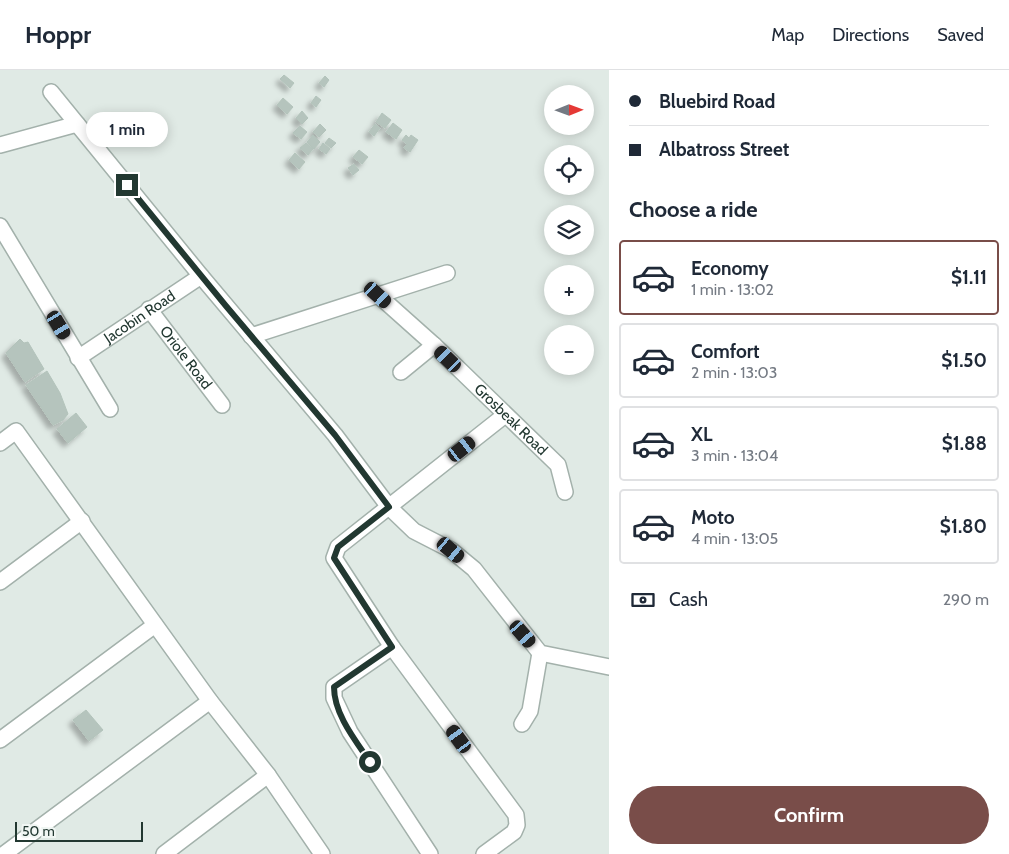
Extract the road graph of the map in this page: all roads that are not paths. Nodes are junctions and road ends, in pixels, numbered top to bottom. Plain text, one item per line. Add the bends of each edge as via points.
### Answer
1 (51, 92) dead end
2 (77, 124) junction
3 (0, 145) edge
4 (0, 226) edge
5 (446, 272) dead end
6 (201, 276) junction
7 (378, 295) junction
8 (149, 310) junction
9 (251, 336) junction
10 (434, 345) junction
11 (78, 358) junction
12 (401, 372) dead end
13 (222, 406) dead end
14 (110, 409) dead end
15 (505, 415) junction
16 (0, 443) edge
17 (565, 492) dead end
18 (389, 507) junction
19 (82, 521) junction
20 (0, 582) edge
21 (155, 625) junction
22 (392, 647) junction
23 (540, 653) junction
24 (609, 667) edge
25 (210, 702) junction
26 (522, 724) dead end
27 (0, 740) edge
28 (268, 775) junction
29 (4, 854) edge
30 (164, 854) edge
31 (322, 854) edge
32 (430, 854) edge
33 (484, 854) edge

1 - 2 street
2 - 3 street
2 - 6 street
4 - 11 street
5 - 7 street
6 - 8 street, Jacobin Road
6 - 9 street
7 - 9 street
7 - 10 street, Grosbeak Road
8 - 11 street, Jacobin Road
8 - 13 street, Oriole Road
9 - 18 street via 335,435
10 - 12 street
10 - 15 street, Grosbeak Road
11 - 14 street
15 - 17 street, Grosbeak Road via 558,465
15 - 18 street
16 - 19 street via 16,431
18 - 22 street via 338,547 334,558
18 - 23 street via 414,530 451,550 474,569
19 - 20 street
19 - 21 street
21 - 25 street
21 - 27 street
22 - 32 street via 334,687 334,698 350,732
22 - 33 street via 516,815 514,832
23 - 24 street
23 - 26 street via 530,710
25 - 28 street
25 - 29 street
28 - 30 street
28 - 31 street

